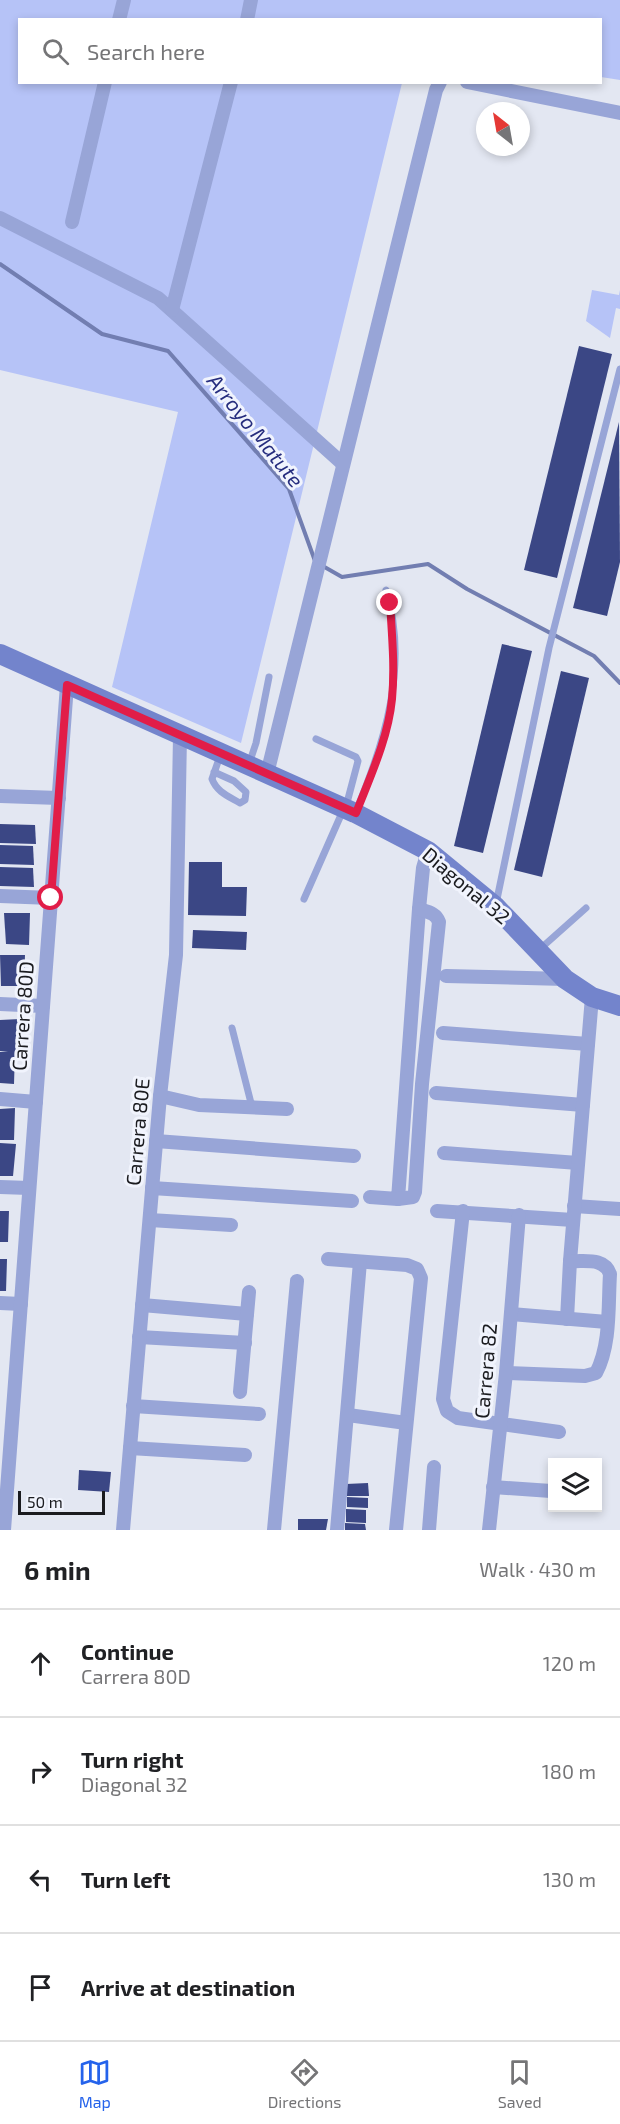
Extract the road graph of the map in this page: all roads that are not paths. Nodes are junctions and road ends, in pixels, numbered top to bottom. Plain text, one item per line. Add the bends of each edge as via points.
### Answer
1 (124, 0) edge
2 (251, 0) edge
3 (120, 18) edge
4 (247, 18) edge
5 (105, 84) edge
6 (230, 84) edge
7 (439, 84) edge
8 (477, 84) edge
9 (620, 112) edge
10 (0, 218) edge
11 (72, 222) dead end
12 (172, 310) junction
13 (620, 369) edge
14 (343, 464) junction
15 (386, 590) dead end
16 (0, 654) edge
17 (269, 677) dead end
18 (58, 678) junction
19 (180, 736) junction
20 (316, 739) dead end
21 (221, 754) junction
22 (258, 770) junction
23 (214, 772) junction
24 (0, 796) edge
25 (59, 798) junction
26 (349, 811) junction
27 (428, 851) junction
28 (0, 897) edge
29 (51, 898) junction
30 (304, 899) dead end
31 (495, 906) junction
32 (586, 908) dead end
33 (419, 909) junction
34 (538, 951) junction
35 (446, 976) dead end
36 (565, 980) junction
37 (592, 997) junction
38 (0, 1004) edge
39 (43, 1006) junction
40 (620, 1006) edge
41 (232, 1028) dead end
42 (443, 1033) dead end
43 (588, 1044) junction
44 (436, 1093) dead end
45 (160, 1096) junction
46 (0, 1100) edge
47 (36, 1102) junction
48 (583, 1105) junction
49 (252, 1108) junction
50 (287, 1109) dead end
51 (156, 1141) junction
52 (444, 1153) dead end
53 (354, 1156) dead end
54 (578, 1163) junction
55 (0, 1187) edge
56 (29, 1188) junction
57 (152, 1188) junction
58 (370, 1197) dead end
59 (398, 1199) junction
60 (352, 1201) dead end
61 (620, 1209) edge
62 (437, 1211) dead end
63 (463, 1211) junction
64 (574, 1213) junction
65 (519, 1215) junction
66 (150, 1220) junction
67 (231, 1225) dead end
68 (328, 1259) dead end
69 (570, 1261) junction
70 (360, 1262) junction
71 (297, 1281) dead end
72 (249, 1292) dead end
73 (0, 1303) edge
74 (21, 1304) junction
75 (142, 1305) junction
76 (247, 1314) junction
77 (510, 1314) junction
78 (567, 1319) junction
79 (607, 1322) junction
80 (139, 1337) junction
81 (245, 1343) junction
82 (506, 1373) junction
83 (240, 1392) dead end
84 (133, 1406) junction
85 (260, 1414) dead end
86 (348, 1415) junction
87 (406, 1423) junction
88 (6, 1424) edge
89 (500, 1425) junction
90 (559, 1432) dead end
91 (130, 1448) junction
92 (245, 1455) dead end
93 (434, 1467) dead end
94 (493, 1487) junction
95 (548, 1491) edge
96 (4, 1530) edge
97 (123, 1530) edge
98 (274, 1530) edge
99 (336, 1530) edge
100 (396, 1530) edge
101 (429, 1530) edge
102 (489, 1530) edge

1 - 3 street
2 - 4 street
5 - 11 street
6 - 12 street
7 - 14 street
8 - 9 street
10 - 12 street via 158,298
12 - 14 street
13 - 31 lane via 549,648
14 - 22 street
15 - 26 lane via 394,652 392,702 380,751
16 - 18 street, Diagonal 32
17 - 22 lane via 256,743
18 - 19 street, Diagonal 32
18 - 25 street, Carrera 80D
19 - 21 street, Diagonal 32
19 - 45 street, Carrera 80E via 176,955
20 - 26 lane via 358,761
21 - 22 street, Diagonal 32
21 - 23 lane
22 - 26 street, Diagonal 32
23 - 23 lane via 212,779 220,792 240,803 245,800 243,787
24 - 25 street
25 - 29 street, Carrera 80D
26 - 27 street, Diagonal 32
26 - 30 lane
27 - 31 street, Diagonal 32
27 - 33 street
28 - 29 street
29 - 39 street, Carrera 80D
31 - 34 street, Diagonal 32
32 - 34 lane
33 - 59 street
33 - 59 street via 433,914 439,922 415,1192 413,1197
34 - 36 street, Diagonal 32
35 - 36 street
36 - 37 street, Diagonal 32
37 - 40 street, Diagonal 32
37 - 43 street
38 - 39 street
39 - 47 street, Carrera 80D
41 - 49 lane
42 - 43 street
43 - 48 street
44 - 48 street
45 - 49 street via 199,1105
45 - 51 street, Carrera 80E
46 - 47 street
47 - 56 street, Carrera 80D
48 - 54 street
49 - 50 street
51 - 53 street
51 - 57 street, Carrera 80E
52 - 54 street
54 - 64 street
55 - 56 street
56 - 74 street, Carrera 80D
57 - 60 street
57 - 66 street, Carrera 80E
58 - 59 street
61 - 64 street
62 - 63 street
63 - 65 street
63 - 89 street via 443,1399 447,1411 458,1418
64 - 65 street
64 - 69 street
65 - 77 street, Carrera 82
66 - 67 street
66 - 75 street, Carrera 80E
68 - 70 street
69 - 78 street
69 - 79 street via 601,1262 608,1267
70 - 86 street
70 - 87 street via 407,1265 417,1269 421,1278
71 - 98 street
72 - 76 street
73 - 74 street
74 - 88 street, Carrera 80D
75 - 76 street
75 - 80 street, Carrera 80E
76 - 81 street
77 - 78 street
77 - 82 street, Carrera 82
78 - 79 street
79 - 82 street via 596,1373
80 - 81 street
80 - 84 street, Carrera 80E
81 - 83 street
82 - 89 street, Carrera 82
84 - 85 street
84 - 91 street, Carrera 80E
86 - 87 street
86 - 99 street
87 - 100 street
88 - 96 street, Carrera 80D
89 - 90 street
89 - 94 street, Carrera 82
91 - 92 street
91 - 97 street, Carrera 80E
93 - 101 street
94 - 95 street
94 - 102 street, Carrera 82

